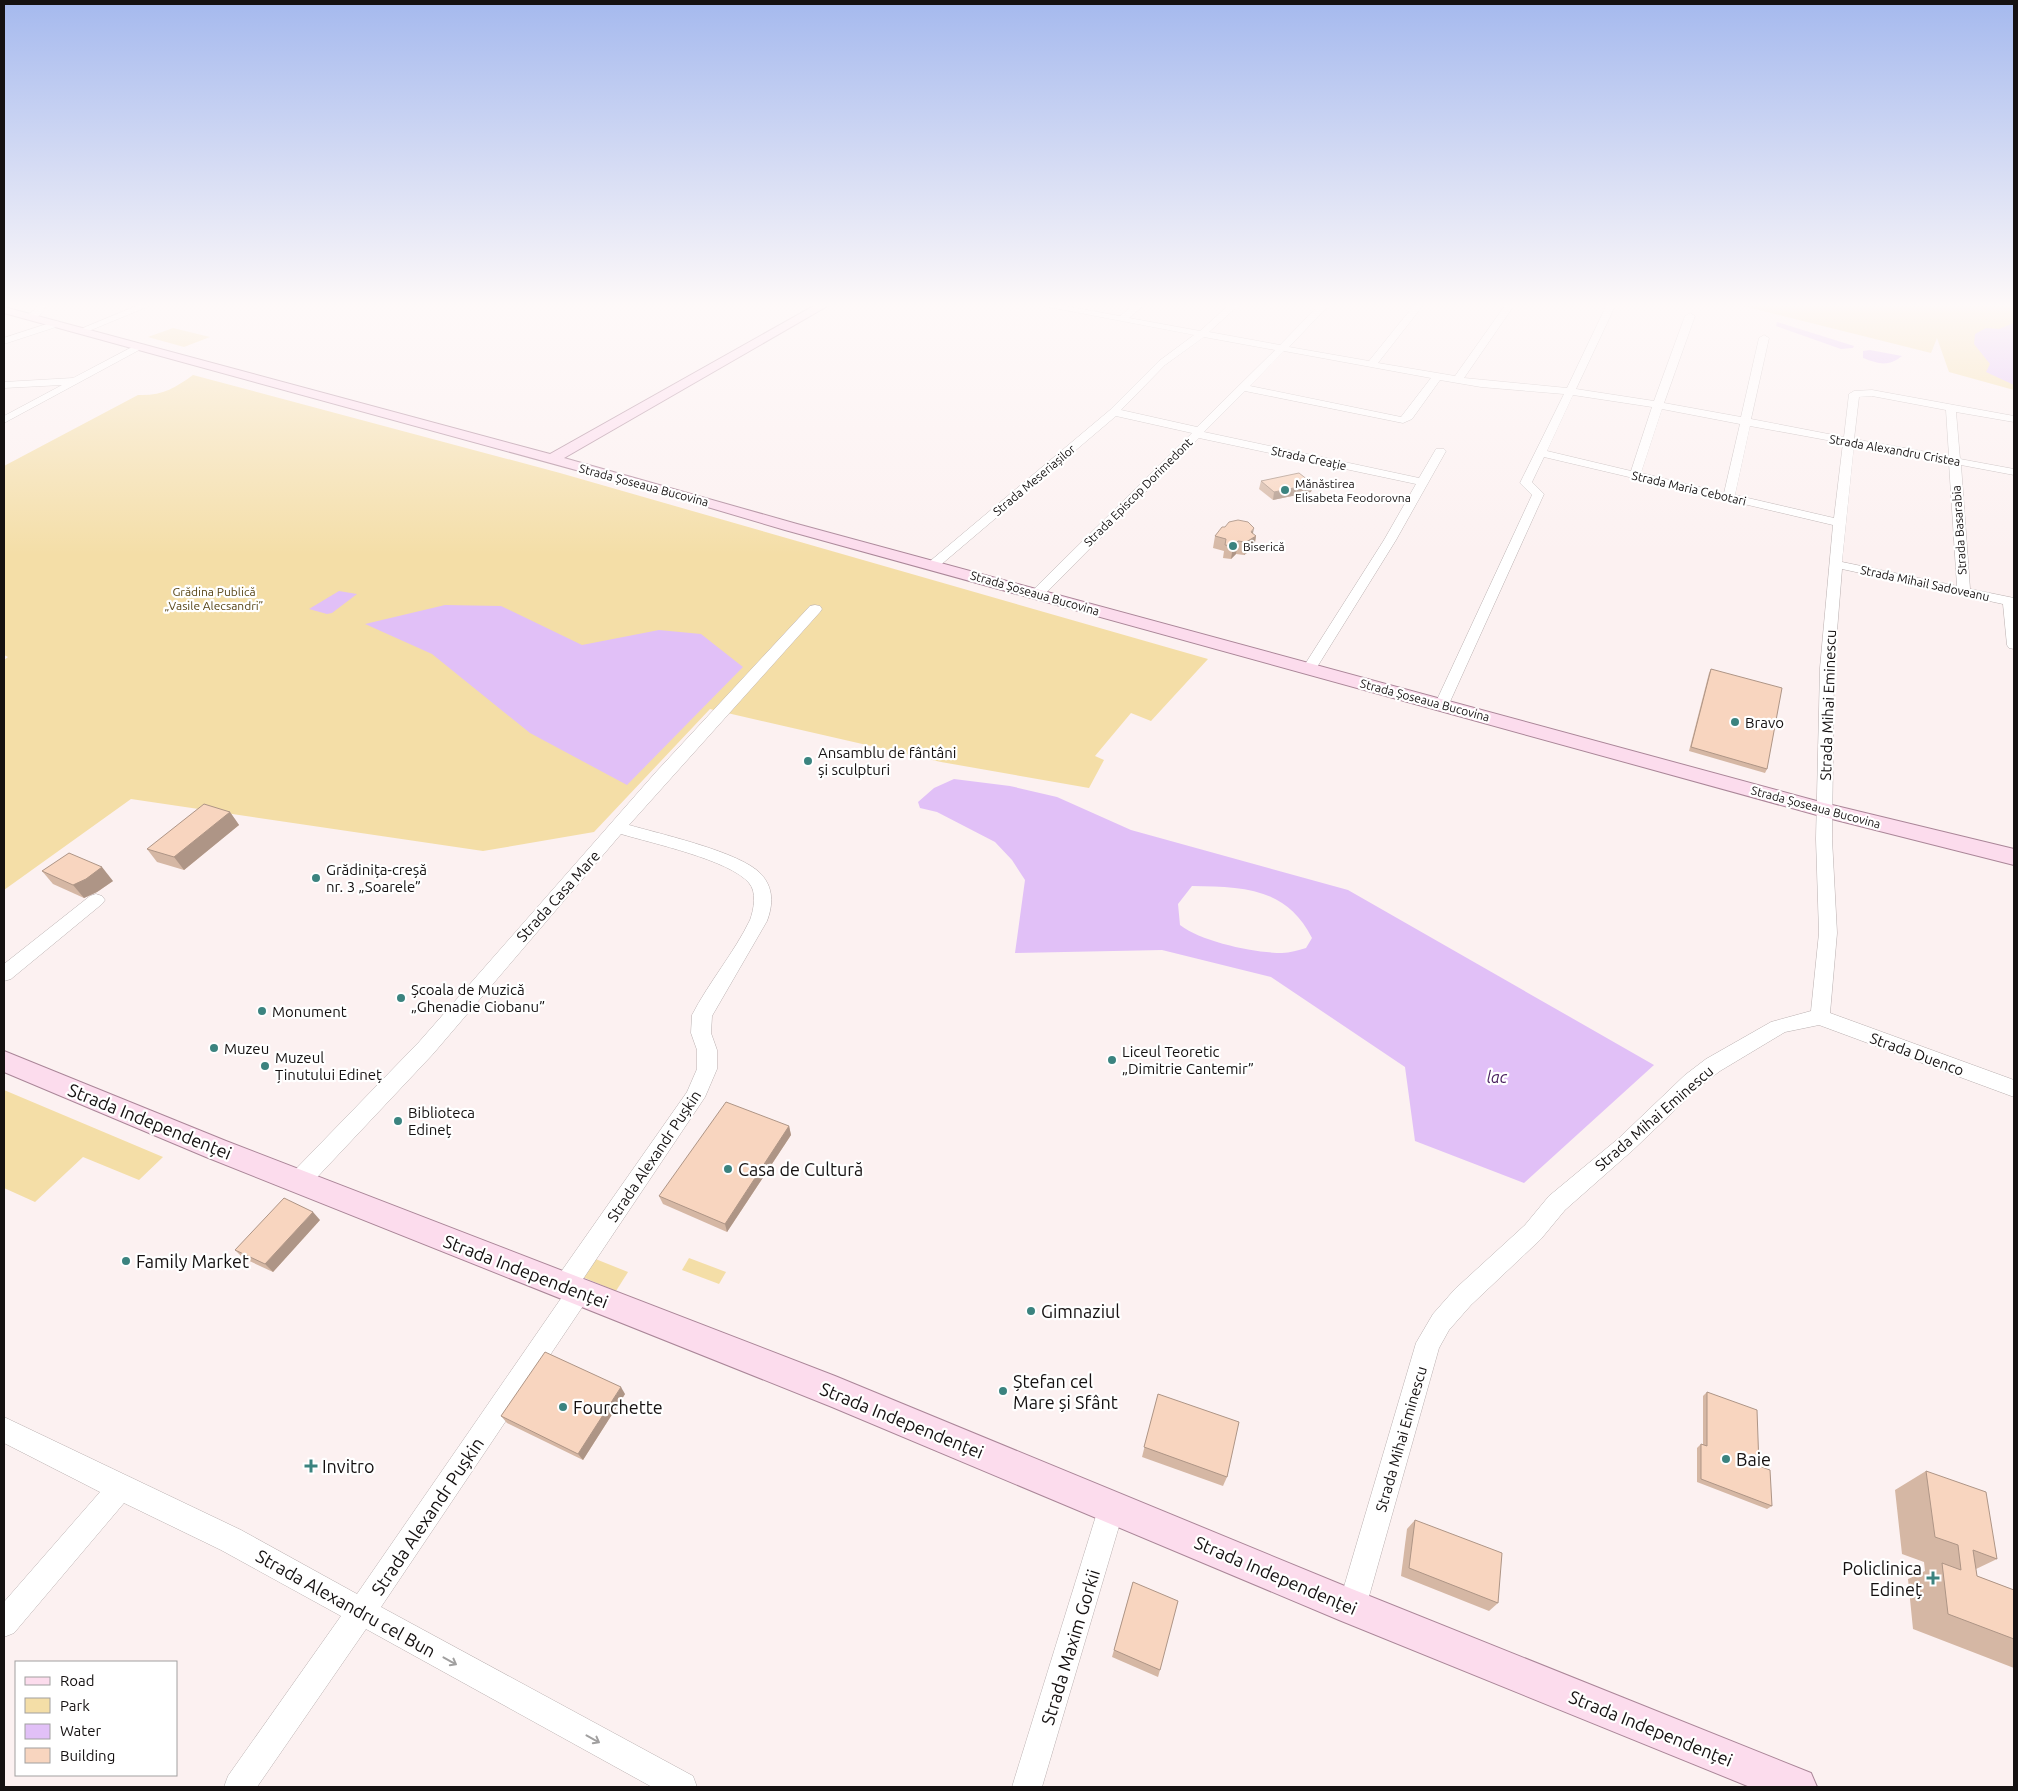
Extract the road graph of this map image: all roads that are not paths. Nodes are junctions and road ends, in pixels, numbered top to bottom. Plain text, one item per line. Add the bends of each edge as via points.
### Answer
1 (64, 388) edge
2 (286, 388) edge
3 (679, 388) edge
4 (1138, 388) edge
5 (1243, 388) joint
6 (1429, 388) edge
7 (1534, 388) edge
8 (1664, 388) edge
9 (1754, 388) edge
10 (1569, 390) junction
11 (1658, 405) junction
12 (1951, 409) junction
13 (1114, 412) junction
14 (2014, 419) edge
15 (4, 420) edge
16 (1746, 423) junction
17 (1197, 433) junction
18 (1848, 442) junction
19 (1440, 451) dead end
20 (1540, 453) junction
21 (551, 460) junction
22 (1954, 461) junction
23 (2014, 472) edge
24 (1635, 475) junction
25 (1423, 482) junction
26 (1729, 497) junction
27 (1839, 523) junction
28 (1836, 564) junction
29 (933, 565) junction
30 (1964, 591) junction
31 (1038, 594) junction
32 (2012, 602) edge
33 (815, 609) dead end
34 (2014, 645) edge
35 (1309, 669) junction
36 (1442, 704) junction
37 (1824, 810) junction
38 (618, 827) junction
39 (2014, 857) edge
40 (96, 900) dead end
41 (4, 974) edge
42 (1820, 1017) junction
43 (4, 1060) edge
44 (2014, 1090) edge
45 (299, 1181) junction
46 (571, 1289) junction
47 (4, 1430) edge
48 (120, 1488) junction
49 (1112, 1506) junction
50 (1352, 1607) junction
51 (361, 1612) junction
52 (4, 1623) edge
53 (239, 1787) edge
54 (682, 1787) edge
55 (1027, 1787) edge
56 (1797, 1787) edge

1 - 15 street
2 - 21 main road, Strada Șoseaua Bucovina
3 - 21 main road
4 - 13 street, Strada Meseriașilor
5 - 6 street via 1398,420 1408,418
5 - 17 street, Strada Episcop Dorimedont
7 - 10 street, Strada Alexandru Cristea
8 - 11 street
9 - 16 street
10 - 11 street, Strada Alexandru Cristea
10 - 20 street
11 - 16 street, Strada Alexandru Cristea
11 - 24 street
12 - 14 street, Strada Mihai Eminescu
12 - 18 street, Strada Mihai Eminescu via 1858,393 1854,397
12 - 22 street, Strada Basarabia
13 - 17 street, Strada Creație
13 - 29 street, Strada Meseriașilor
16 - 18 street, Strada Alexandru Cristea
16 - 26 street
17 - 25 street, Strada Creație
17 - 31 street, Strada Episcop Dorimedont
18 - 22 street, Strada Alexandru Cristea
18 - 27 street, Strada Mihai Eminescu
19 - 25 street
20 - 24 street, Strada Maria Cebotari
20 - 36 street via 1526,483 1538,494
21 - 29 main road, Strada Șoseaua Bucovina
22 - 23 street, Strada Alexandru Cristea
22 - 30 street, Strada Basarabia
24 - 26 street, Strada Maria Cebotari
25 - 35 street
26 - 27 street, Strada Maria Cebotari
27 - 28 street, Strada Mihai Eminescu
28 - 30 street, Strada Mihail Sadoveanu
28 - 37 street, Strada Mihai Eminescu via 1827,668
29 - 31 main road, Strada Șoseaua Bucovina
30 - 32 street, Strada Mihail Sadoveanu
31 - 35 main road, Strada Șoseaua Bucovina
32 - 34 street
33 - 38 street, Strada Casa Mare
35 - 36 main road, Strada Șoseaua Bucovina
36 - 37 main road, Strada Șoseaua Bucovina
37 - 39 main road, Strada Șoseaua Bucovina
37 - 42 street, Strada Mihai Eminescu via 1828,933
38 - 45 street, Strada Casa Mare via 426,1048
38 - 46 street, Strada Alexandr Pușkin via 698,851 746,870 762,892 764,906 702,1015 701,1033 707,1050 703,1082
40 - 41 street
42 - 44 street, Strada Duenco
42 - 50 street, Strada Mihai Eminescu via 1778,1027 1692,1081 1557,1203 1533,1232 1463,1297 1442,1322 1428,1343
43 - 45 main road, Strada Independenței
45 - 46 main road, Strada Independenței
46 - 49 main road, Strada Independenței via 835,1392
46 - 51 street, Strada Alexandr Pușkin
47 - 48 street, Strada Alexandru cel Bun
48 - 51 street, Strada Alexandru cel Bun via 231,1540
48 - 52 street
49 - 50 main road, Strada Independenței
49 - 55 street, Strada Maxim Gorkii
50 - 56 main road, Strada Independenței
51 - 53 street, Strada Alexandr Pușkin
51 -> 54 street, Strada Alexandru cel Bun

